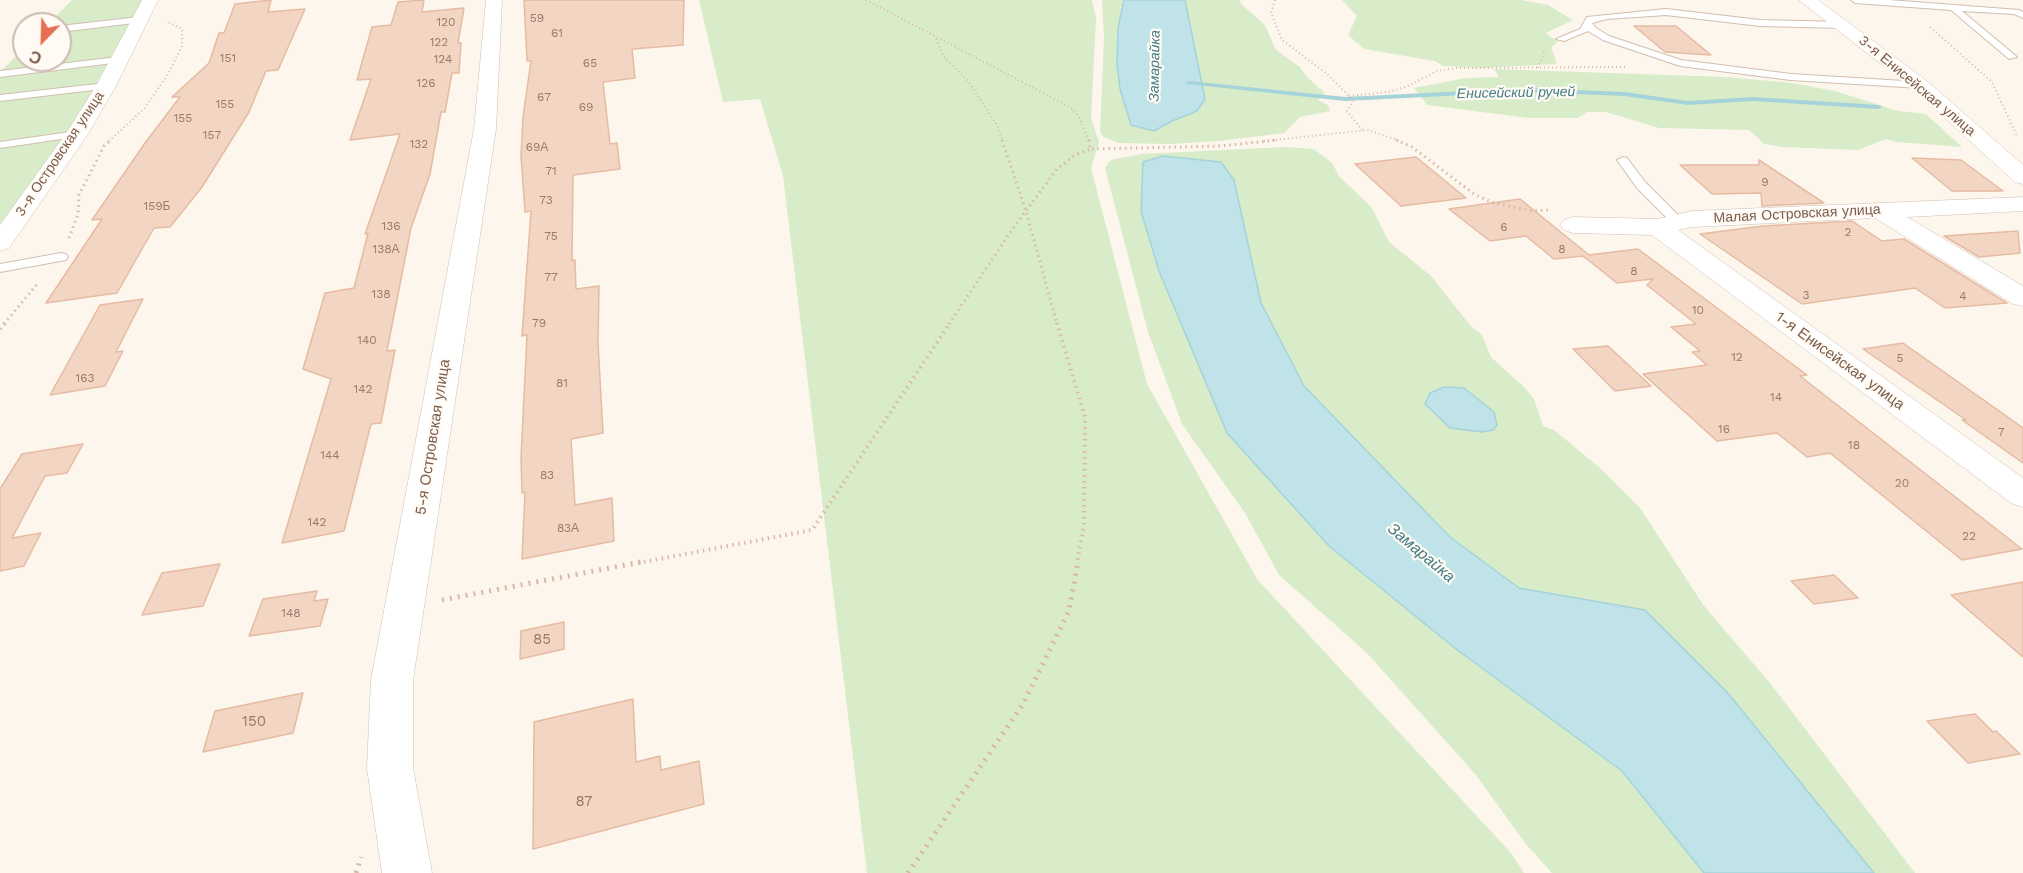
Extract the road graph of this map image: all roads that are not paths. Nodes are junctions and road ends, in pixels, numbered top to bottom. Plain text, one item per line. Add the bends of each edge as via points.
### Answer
1 (150, 0) edge
2 (494, 0) edge
3 (1807, 0) edge
4 (1855, 0) edge
5 (1954, 8) junction
6 (2021, 12) edge
7 (139, 20) junction
8 (1588, 23) junction
9 (1843, 25) junction
10 (72, 28) edge
11 (1561, 39) dead end
12 (2012, 57) dead end
13 (118, 60) junction
14 (0, 74) edge
15 (1920, 85) junction
16 (106, 86) junction
17 (0, 98) edge
18 (77, 134) junction
19 (0, 145) edge
20 (1623, 160) dead end
21 (2023, 177) edge
22 (2023, 204) edge
23 (1879, 210) junction
24 (1564, 217) road end
25 (1667, 224) junction
26 (0, 243) edge
27 (61, 257) road end
28 (0, 268) edge
29 (2023, 298) edge
30 (2023, 495) edge
31 (407, 873) edge

1 - 7 street, 3-я Островская улица
2 - 31 street, 5-я Островская улица via 485,129 392,680 390,768
3 - 9 street, 3-я Енисейская улица
4 - 5 lane
5 - 6 lane
5 - 12 lane
7 - 10 lane
7 - 13 street, 3-я Островская улица
8 - 9 lane via 1590,19 1606,16 1666,12 1760,23
8 - 11 lane via 1583,31
8 - 15 lane via 1606,38 1680,63 1791,78
9 - 15 street, 3-я Енисейская улица
13 - 14 lane
13 - 16 street, 3-я Островская улица
15 - 21 street, 3-я Енисейская улица
16 - 17 lane
16 - 18 street, 3-я Островская улица
18 - 19 lane
18 - 26 street, 3-я Островская улица
20 - 25 lane
22 - 23 street, Малая Островская улица
23 - 25 street, Малая Островская улица
23 - 29 street
24 - 25 street, Малая Островская улица via 1634,228
25 - 30 street, 1-я Енисейская улица
27 - 28 lane

